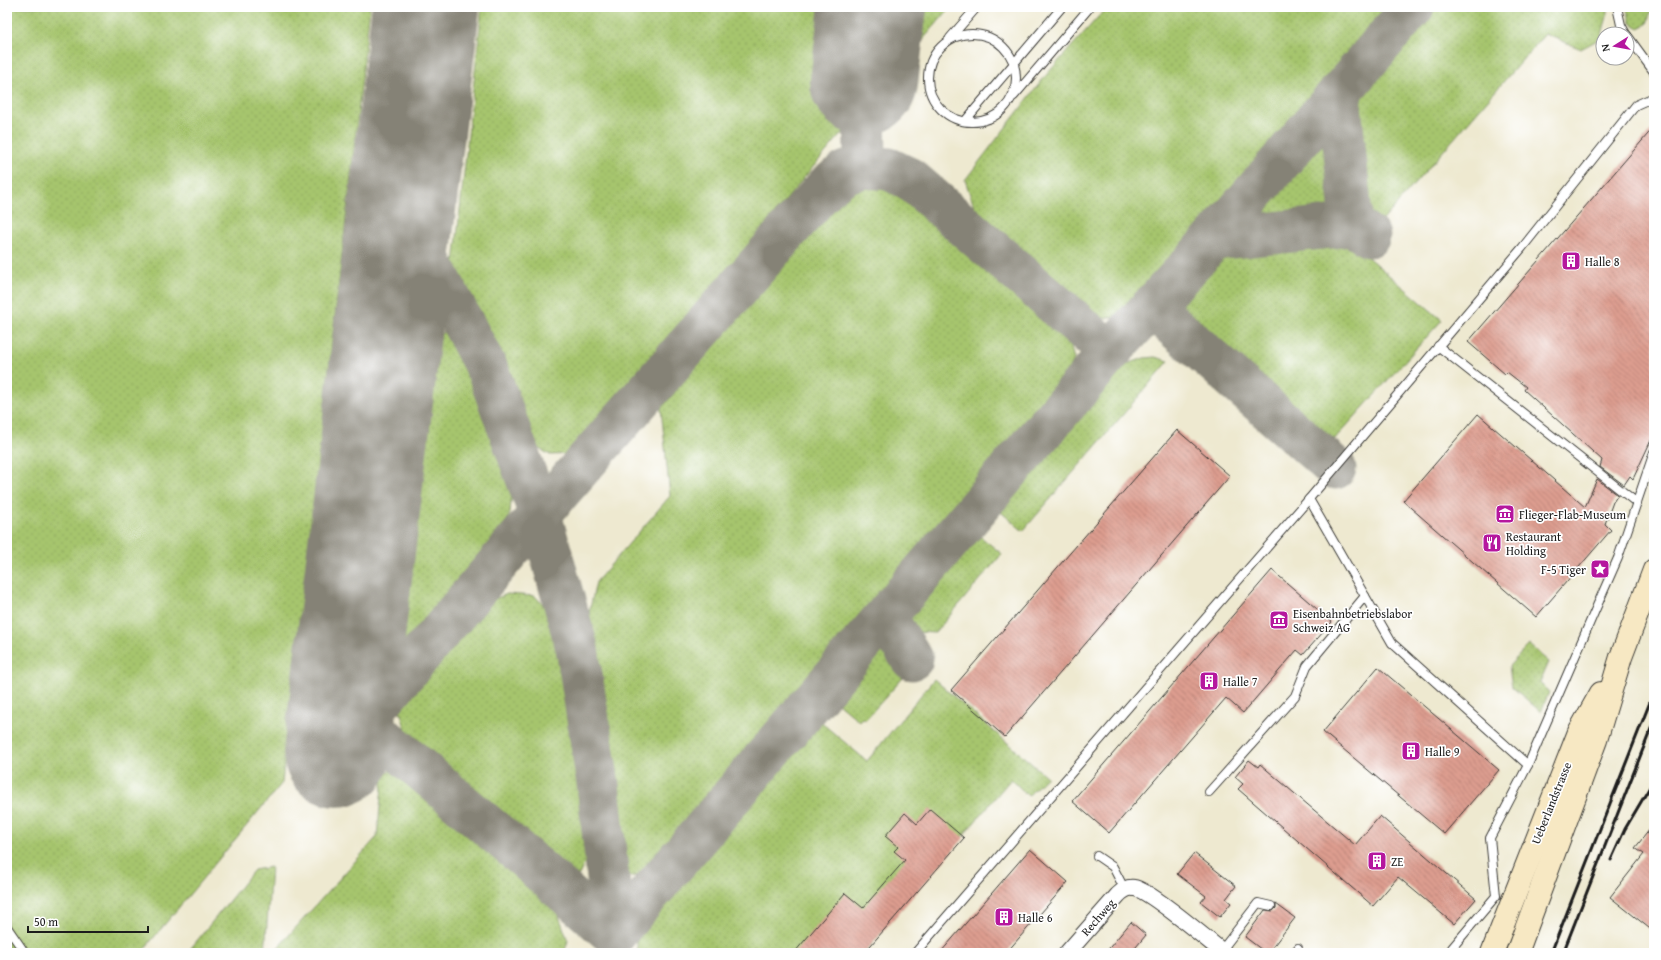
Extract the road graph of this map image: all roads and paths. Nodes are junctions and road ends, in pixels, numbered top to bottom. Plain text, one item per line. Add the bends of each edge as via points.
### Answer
1 (977, 7) edge
2 (1062, 7) edge
3 (1090, 7) edge
4 (1617, 7) edge
5 (1622, 26) edge
6 (949, 40) junction
7 (1635, 45) edge
8 (1014, 63) junction
9 (1651, 64) edge
10 (1654, 72) edge
11 (1654, 97) edge
12 (1010, 101) junction
13 (965, 121) junction
14 (1438, 346) junction
15 (1654, 452) edge
16 (1309, 499) junction
17 (1637, 503) junction
18 (1654, 570) edge
19 (1365, 596) junction
20 (1621, 657) junction
21 (1528, 765) junction
22 (1209, 792) dead end
23 (1097, 856) dead end
24 (1129, 889) junction
25 (1271, 906) dead end
26 (7, 928) edge
27 (1222, 952) edge
28 (24, 953) edge
29 (915, 953) edge
30 (1067, 953) edge
31 (1450, 953) edge
32 (1492, 953) edge
33 (1517, 953) edge

1 - 6 lane
2 - 8 lane
3 - 12 lane
4 - 5 lane
6 - 8 lane via 963,34 993,38 1005,48
6 - 13 lane via 938,50 930,63 930,91 936,104 947,114
7 - 9 lane
8 - 12 lane via 1015,88
8 - 13 lane
9 - 10 lane
11 - 14 lane via 1636,106 1522,248
12 - 13 lane via 1000,112 988,119
14 - 16 lane
14 - 17 lane
15 - 17 lane
16 - 19 lane
16 - 29 lane
17 - 21 lane via 1618,558
18 - 20 main road, Ueberlandstrasse
19 - 21 lane via 1392,643
19 - 22 lane via 1307,666 1295,696
20 - 32 main road, Ueberlandstrasse via 1579,732
20 - 33 main road, Ueberlandstrasse via 1596,740
21 - 31 lane via 1490,838 1496,896
23 - 24 lane via 1113,867
24 - 27 street via 1149,895
24 - 30 street, Rechweg via 1118,895
25 - 27 lane via 1258,904
26 - 28 lane

